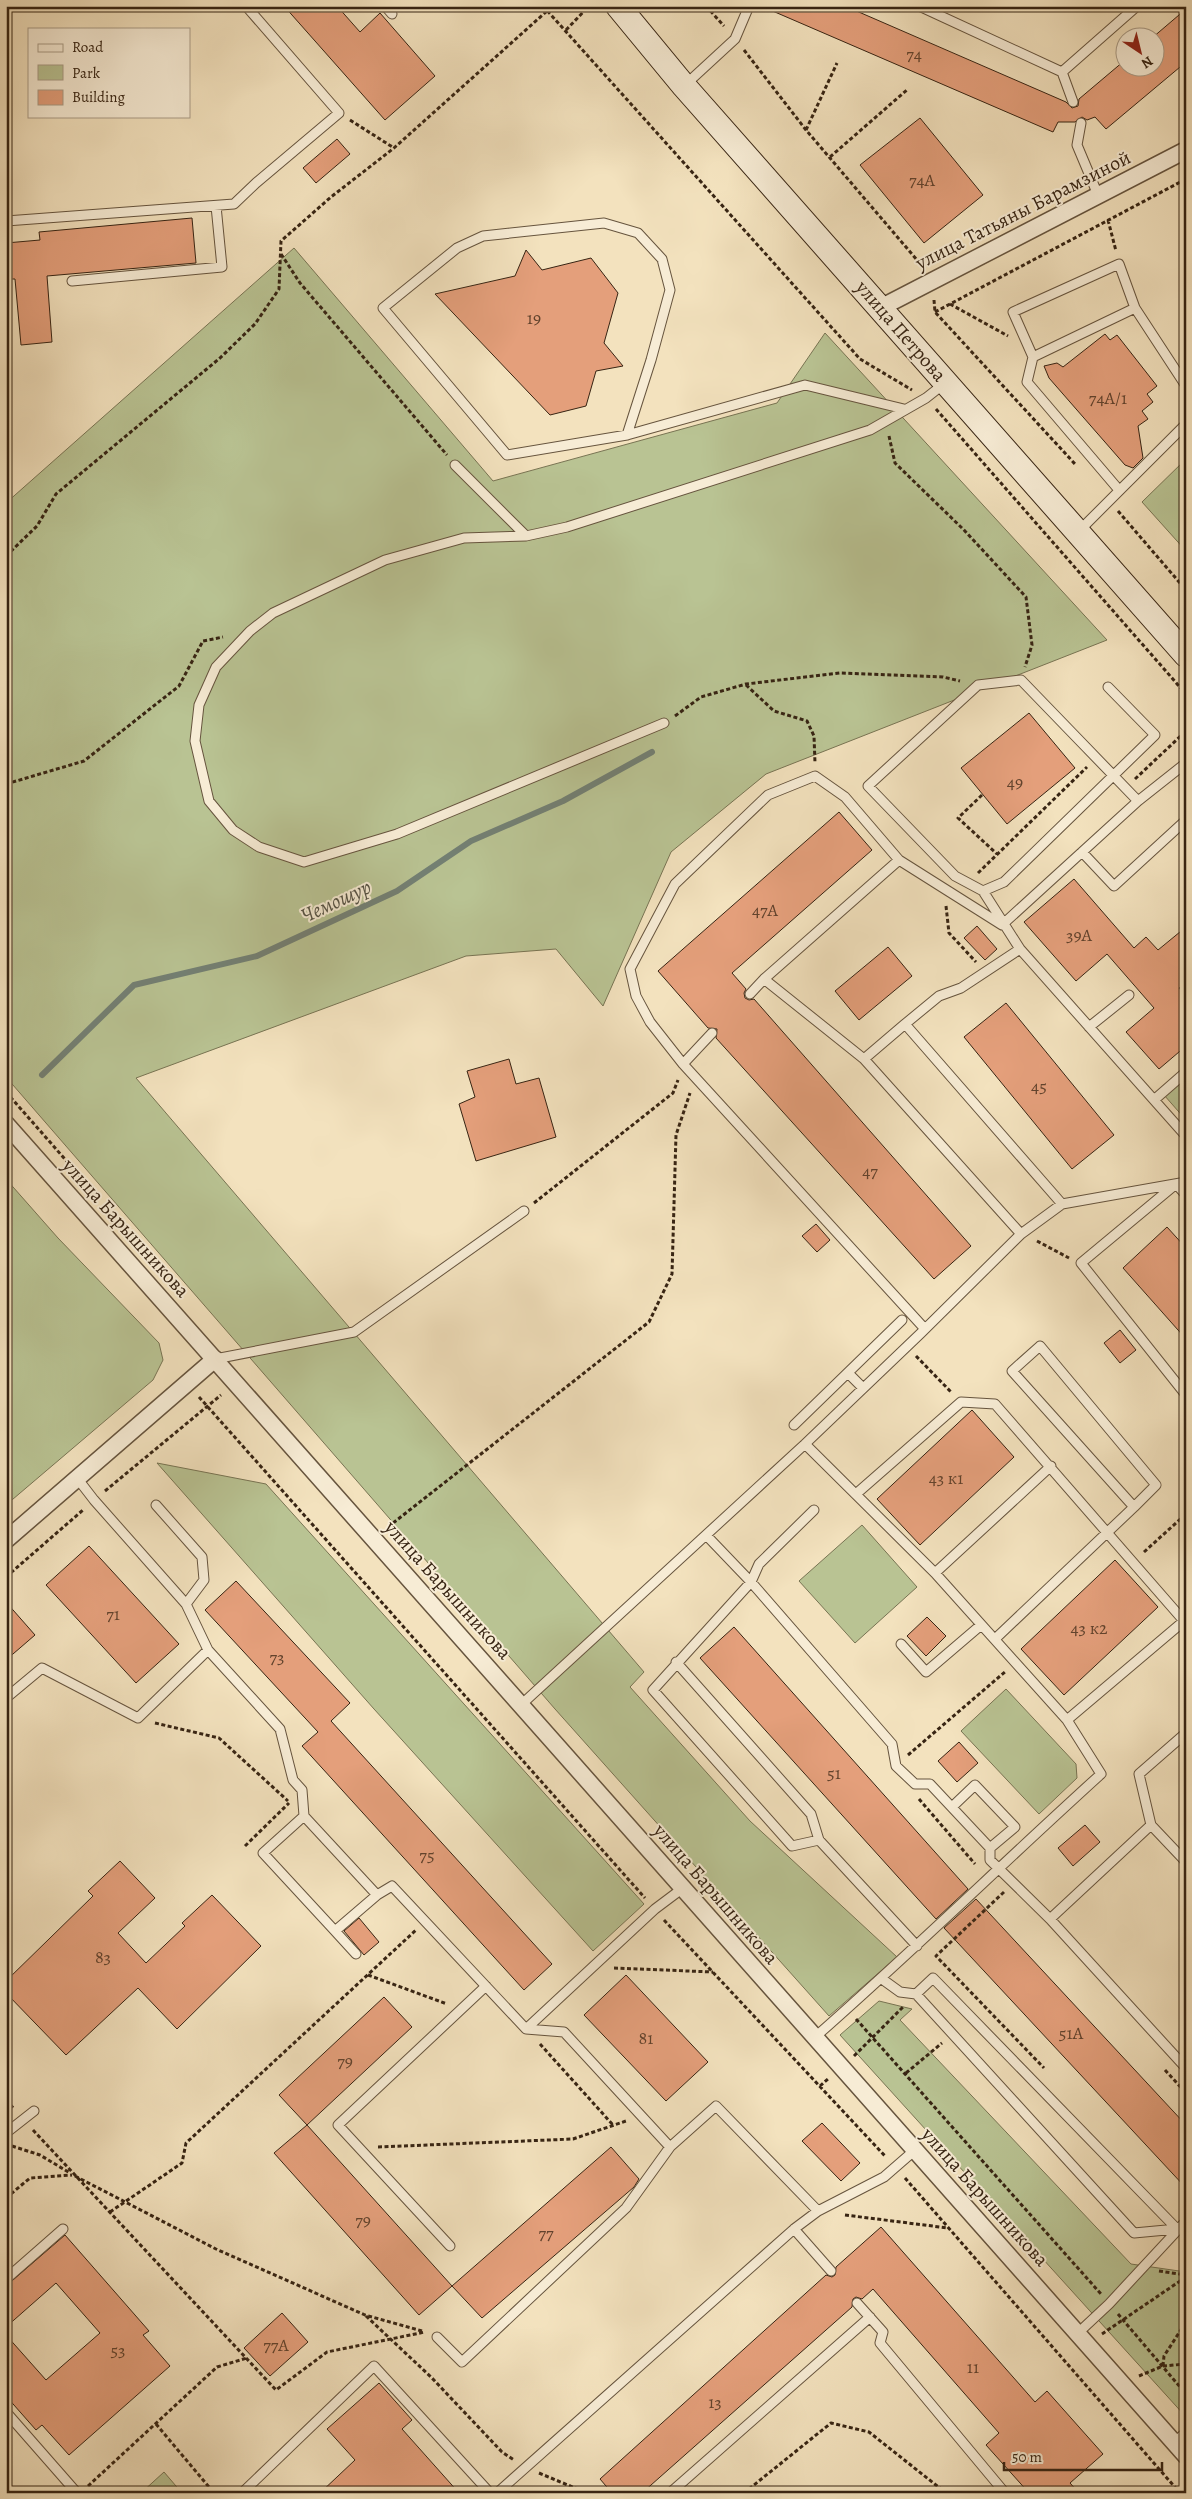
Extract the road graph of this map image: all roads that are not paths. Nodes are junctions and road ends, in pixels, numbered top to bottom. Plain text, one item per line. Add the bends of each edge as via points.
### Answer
1 (246, 6) edge
2 (385, 6) edge
3 (618, 6) edge
4 (749, 6) edge
5 (919, 6) edge
6 (1137, 6) edge
7 (392, 14) dead end
8 (1062, 72) junction
9 (684, 86) junction
10 (1074, 102) dead end
11 (1081, 122) dead end
12 (1186, 150) edge
13 (1098, 195) junction
14 (216, 206) junction
15 (6, 221) edge
16 (72, 280) dead end
17 (880, 308) junction
18 (1136, 308) junction
19 (1033, 357) junction
20 (946, 382) junction
21 (1186, 386) edge
22 (904, 409) junction
23 (1186, 424) edge
24 (627, 435) junction
25 (455, 466) road end
26 (1119, 490) junction
27 (1078, 532) junction
28 (526, 536) junction
29 (1186, 655) edge
30 (1108, 687) dead end
31 (664, 723) road end
32 (1186, 763) edge
33 (1114, 776) junction
34 (1138, 802) junction
35 (1186, 820) edge
36 (1082, 852) junction
37 (900, 860) junction
38 (983, 891) junction
39 (1002, 925) junction
40 (1020, 949) junction
41 (764, 979) junction
42 (750, 994) dead end
43 (1129, 994) dead end
44 (905, 1024) junction
45 (1089, 1027) junction
46 (712, 1033) dead end
47 (864, 1059) junction
48 (683, 1064) junction
49 (1186, 1072) edge
50 (1154, 1100) junction
51 (6, 1124) edge
52 (1186, 1136) edge
53 (1186, 1182) edge
54 (1176, 1184) junction
55 (1186, 1195) edge
56 (1062, 1204) junction
57 (524, 1211) road end
58 (1021, 1234) junction
59 (902, 1320) dead end
60 (925, 1329) junction
61 (215, 1359) junction
62 (848, 1373) junction
63 (862, 1388) junction
64 (1186, 1395) edge
65 (794, 1425) dead end
66 (804, 1444) junction
67 (1051, 1466) junction
68 (78, 1478) junction
69 (856, 1494) junction
70 (156, 1505) dead end
71 (1134, 1507) junction
72 (814, 1510) dead end
73 (1108, 1532) junction
74 (706, 1535) junction
75 (6, 1540) edge
76 (935, 1574) junction
77 (751, 1582) junction
78 (186, 1604) junction
79 (982, 1625) junction
80 (995, 1639) junction
81 (901, 1644) dead end
82 (208, 1650) junction
83 (676, 1662) junction
84 (6, 1698) edge
85 (522, 1704) junction
86 (1068, 1720) junction
87 (1186, 1733) edge
88 (952, 1807) junction
89 (304, 1816) junction
90 (1151, 1825) junction
91 (819, 1840) junction
92 (990, 1848) junction
93 (1186, 1862) edge
94 (998, 1868) junction
95 (683, 1888) junction
96 (377, 1895) junction
97 (1050, 1920) junction
98 (335, 1931) junction
99 (917, 1946) junction
100 (356, 1954) dead end
101 (882, 1979) junction
102 (486, 1986) junction
103 (916, 1994) junction
104 (526, 2029) junction
105 (814, 2038) junction
106 (1186, 2068) edge
107 (34, 2110) dead end
108 (6, 2134) edge
109 (670, 2147) junction
110 (915, 2150) junction
111 (818, 2211) junction
112 (1186, 2220) edge
113 (63, 2229) dead end
114 (794, 2229) junction
115 (1177, 2229) junction
116 (450, 2246) dead end
117 (830, 2271) dead end
118 (6, 2279) edge
119 (857, 2303) dead end
120 (870, 2318) junction
121 (437, 2336) road end
122 (1082, 2338) junction
123 (6, 2412) edge
124 (1180, 2437) edge
125 (1186, 2456) edge
126 (77, 2493) edge
127 (242, 2493) edge
128 (490, 2493) edge
129 (497, 2493) edge
130 (670, 2493) edge
131 (1005, 2493) edge

1 - 14 lane via 339,113 234,204
2 - 7 lane
3 - 9 main road, улица Петрова
4 - 9 lane via 735,39
5 - 8 lane
6 - 8 lane
8 - 10 lane
9 - 17 main road, улица Петрова
11 - 13 lane via 1076,145
12 - 13 street, улица Татьяны Барамзиной
13 - 17 street, улица Татьяны Барамзиной
14 - 15 lane
14 - 16 lane via 222,267
17 - 20 main road, улица Петрова
18 - 19 lane
18 - 19 lane via 1120,264 1013,312
18 - 21 lane
19 - 26 lane via 1026,382
20 - 22 lane via 926,398
20 - 27 main road, улица Петрова
22 - 24 lane via 805,385
22 - 28 lane via 870,430 567,527
23 - 26 lane
24 - 24 lane via 507,455 383,308 457,248 483,236 604,223 638,233 662,259 670,290
25 - 28 lane
26 - 27 lane
27 - 29 main road, улица Петрова
28 - 31 lane via 464,538 386,560 273,613 250,630 216,667 199,705 195,741 209,801 233,830 258,847 304,862 397,834
30 - 33 lane via 1155,735
32 - 34 lane
33 - 34 lane
33 - 38 lane via 1004,882
33 - 38 lane via 1021,680 978,685 868,786 954,876
34 - 36 lane
35 - 36 lane via 1114,886
36 - 39 lane
37 - 39 lane
37 - 41 lane
37 - 48 lane via 844,797 816,776 768,795 675,884 630,969 636,996 650,1022
38 - 39 lane
39 - 40 lane
40 - 44 lane via 961,988 938,996
40 - 45 lane
41 - 42 lane
41 - 47 lane
43 - 45 lane
44 - 47 lane
44 - 56 lane
45 - 50 lane
46 - 48 lane
47 - 58 lane
48 - 60 lane
49 - 50 lane
50 - 52 lane
51 - 61 street, улица Барышникова
53 - 54 lane
54 - 55 lane
54 - 56 lane
54 - 64 lane via 1081,1263
56 - 58 lane
57 - 61 lane via 354,1332
58 - 60 lane
59 - 62 lane
60 - 63 lane
61 - 68 street
61 - 85 street, улица Барышникова
62 - 63 lane
62 - 65 lane
63 - 66 lane
66 - 69 lane
66 - 74 lane
67 - 69 lane via 995,1404 961,1402
67 - 73 lane
67 - 76 lane
68 - 75 street
68 - 78 lane
69 - 76 lane
70 - 78 lane via 202,1557 204,1580
71 - 71 lane via 1012,1371 1040,1346 1156,1485
71 - 73 lane
72 - 77 lane via 759,1564
73 - 80 lane
73 - 86 lane via 1184,1621
74 - 77 lane
74 - 85 lane
76 - 79 lane
77 - 83 lane
77 - 88 lane via 892,1744 896,1766 915,1784 930,1784
78 - 82 lane
79 - 80 lane
79 - 81 lane via 926,1672
80 - 86 lane
82 - 84 lane via 138,1718 42,1668
82 - 89 lane via 280,1730 293,1780 302,1790
83 - 91 lane via 811,1814
83 - 91 lane via 653,1690 792,1846
85 - 95 street, улица Барышникова
86 - 94 lane via 1101,1774
87 - 90 lane via 1139,1774
88 - 92 lane
88 - 92 lane via 975,1785 1015,1827
89 - 96 lane
89 - 98 lane via 263,1853
90 - 93 lane
90 - 97 lane
91 - 99 lane
92 - 94 lane via 990,1860
94 - 97 lane
94 - 99 lane
95 - 104 lane via 655,1909
95 - 105 street, улица Барышникова
96 - 98 lane
96 - 102 lane via 392,1886
97 - 106 lane
98 - 100 lane
99 - 101 lane
101 - 103 lane via 900,1992
101 - 105 lane
102 - 104 lane
102 - 116 lane via 338,2124
103 - 115 lane via 1134,2233
103 - 115 lane via 933,1978
104 - 109 lane via 564,2032
105 - 110 street, улица Барышникова
107 - 108 lane
109 - 111 lane via 716,2106
109 - 121 lane via 626,2208 462,2362
110 - 111 lane via 884,2176
110 - 122 street, улица Барышникова
111 - 114 lane
112 - 115 lane
113 - 118 lane
114 - 117 lane
114 - 129 lane
115 - 122 lane
119 - 120 lane
120 - 130 lane
120 - 131 lane via 882,2332 880,2343
122 - 124 street, улица Барышникова
123 - 126 lane
124 - 125 street, улица Барышникова
127 - 128 lane via 374,2366

